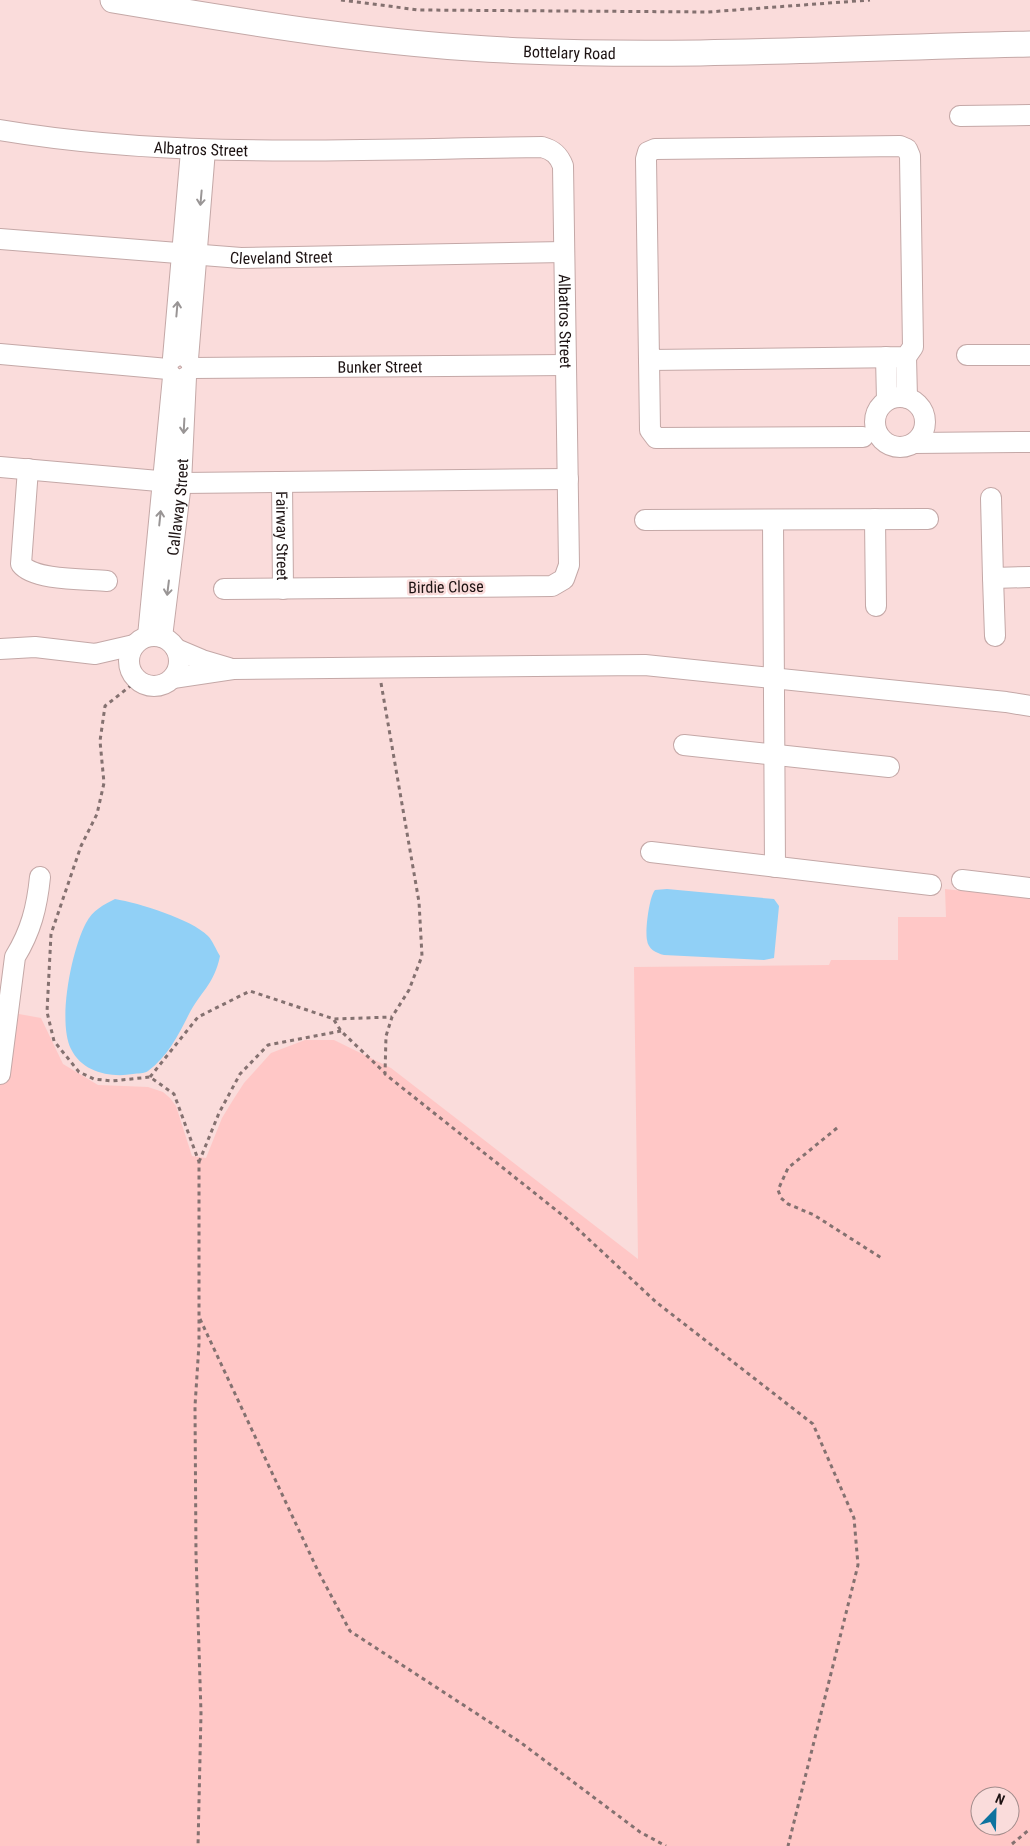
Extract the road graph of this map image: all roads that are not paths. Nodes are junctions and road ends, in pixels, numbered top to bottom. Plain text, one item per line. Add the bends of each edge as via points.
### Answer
1 (113, 0) edge
2 (1030, 44) edge
3 (1030, 115) edge
4 (960, 116) dead end
5 (0, 130) edge
6 (198, 149) junction
7 (0, 239) edge
8 (564, 252) junction
9 (189, 256) junction
10 (0, 354) edge
11 (1030, 354) edge
12 (967, 356) dead end
13 (886, 357) junction
14 (906, 357) junction
15 (649, 360) junction
16 (566, 365) junction
17 (180, 368) junction
18 (907, 398) junction
19 (887, 400) junction
20 (924, 426) junction
21 (863, 436) dead end
22 (944, 442) junction
23 (1030, 442) edge
24 (914, 443) junction
25 (0, 467) edge
26 (28, 469) junction
27 (568, 479) junction
28 (172, 482) junction
29 (282, 482) junction
30 (991, 498) dead end
31 (875, 519) junction
32 (928, 519) dead end
33 (645, 520) dead end
34 (773, 520) junction
35 (1030, 577) edge
36 (993, 578) junction
37 (107, 581) dead end
38 (224, 589) dead end
39 (283, 589) junction
40 (876, 606) dead end
41 (995, 636) dead end
42 (155, 642) junction
43 (0, 649) edge
44 (95, 654) junction
45 (233, 669) junction
46 (136, 678) junction
47 (173, 678) junction
48 (774, 678) junction
49 (1030, 700) edge
50 (1006, 702) junction
51 (1030, 706) edge
52 (684, 745) dead end
53 (775, 755) junction
54 (889, 767) dead end
55 (651, 852) dead end
56 (775, 867) junction
57 (40, 877) dead end
58 (962, 880) dead end
59 (930, 886) dead end
60 (1030, 888) edge
61 (1, 1062) edge

1 - 2 main road, Bottelary Road via 331,36 524,51 681,54
3 - 4 street
5 - 6 street, Albatros Street via 36,136
6 - 8 street, Albatros Street via 542,147 561,159 563,166
6 - 9 street, Callaway Street
7 - 9 street, Cleveland Street
8 - 9 street, Cleveland Street via 241,258
8 - 16 street, Albatros Street
9 - 17 street, Callaway Street
10 - 17 street, Bunker Street
11 - 12 street
13 - 14 street
13 - 15 street
13 - 19 street
14 - 15 street via 913,347 910,156 907,149 900,146 655,149 648,152
14 - 18 street
15 - 21 street via 650,430 656,438
16 - 17 street, Bunker Street
16 - 27 street, Albatros Street
17 - 28 street, Callaway Street
18 - 19 street
18 - 20 street via 923,412
19 - 24 street via 876,416 878,435 894,446
20 - 22 street via 931,436
20 - 24 street
22 - 23 street
22 - 24 street
25 - 26 street
26 - 28 street
26 - 37 street via 21,564 26,570 41,575
27 - 29 street
27 - 39 street, Birdie Close via 569,565 559,584
28 - 29 street
28 - 42 street, Callaway Street
29 - 39 street, Fairway Street
30 - 36 street
31 - 32 street
31 - 34 street
31 - 40 street
33 - 34 street
34 - 48 street
35 - 36 street
36 - 41 street
38 - 39 street, Birdie Close
42 - 44 street
42 - 45 street
42 - 46 street via 130,651 128,664
42 - 47 street via 180,661
43 - 44 street via 35,647
44 - 46 street
45 - 47 street
45 - 48 street via 623,664
46 - 47 street via 156,686
48 - 50 street
48 - 53 street
49 - 50 street
50 - 51 street
52 - 53 street
53 - 54 street
53 - 56 street
55 - 56 street
56 - 59 street
57 - 61 street via 35,914 15,957
58 - 60 street

